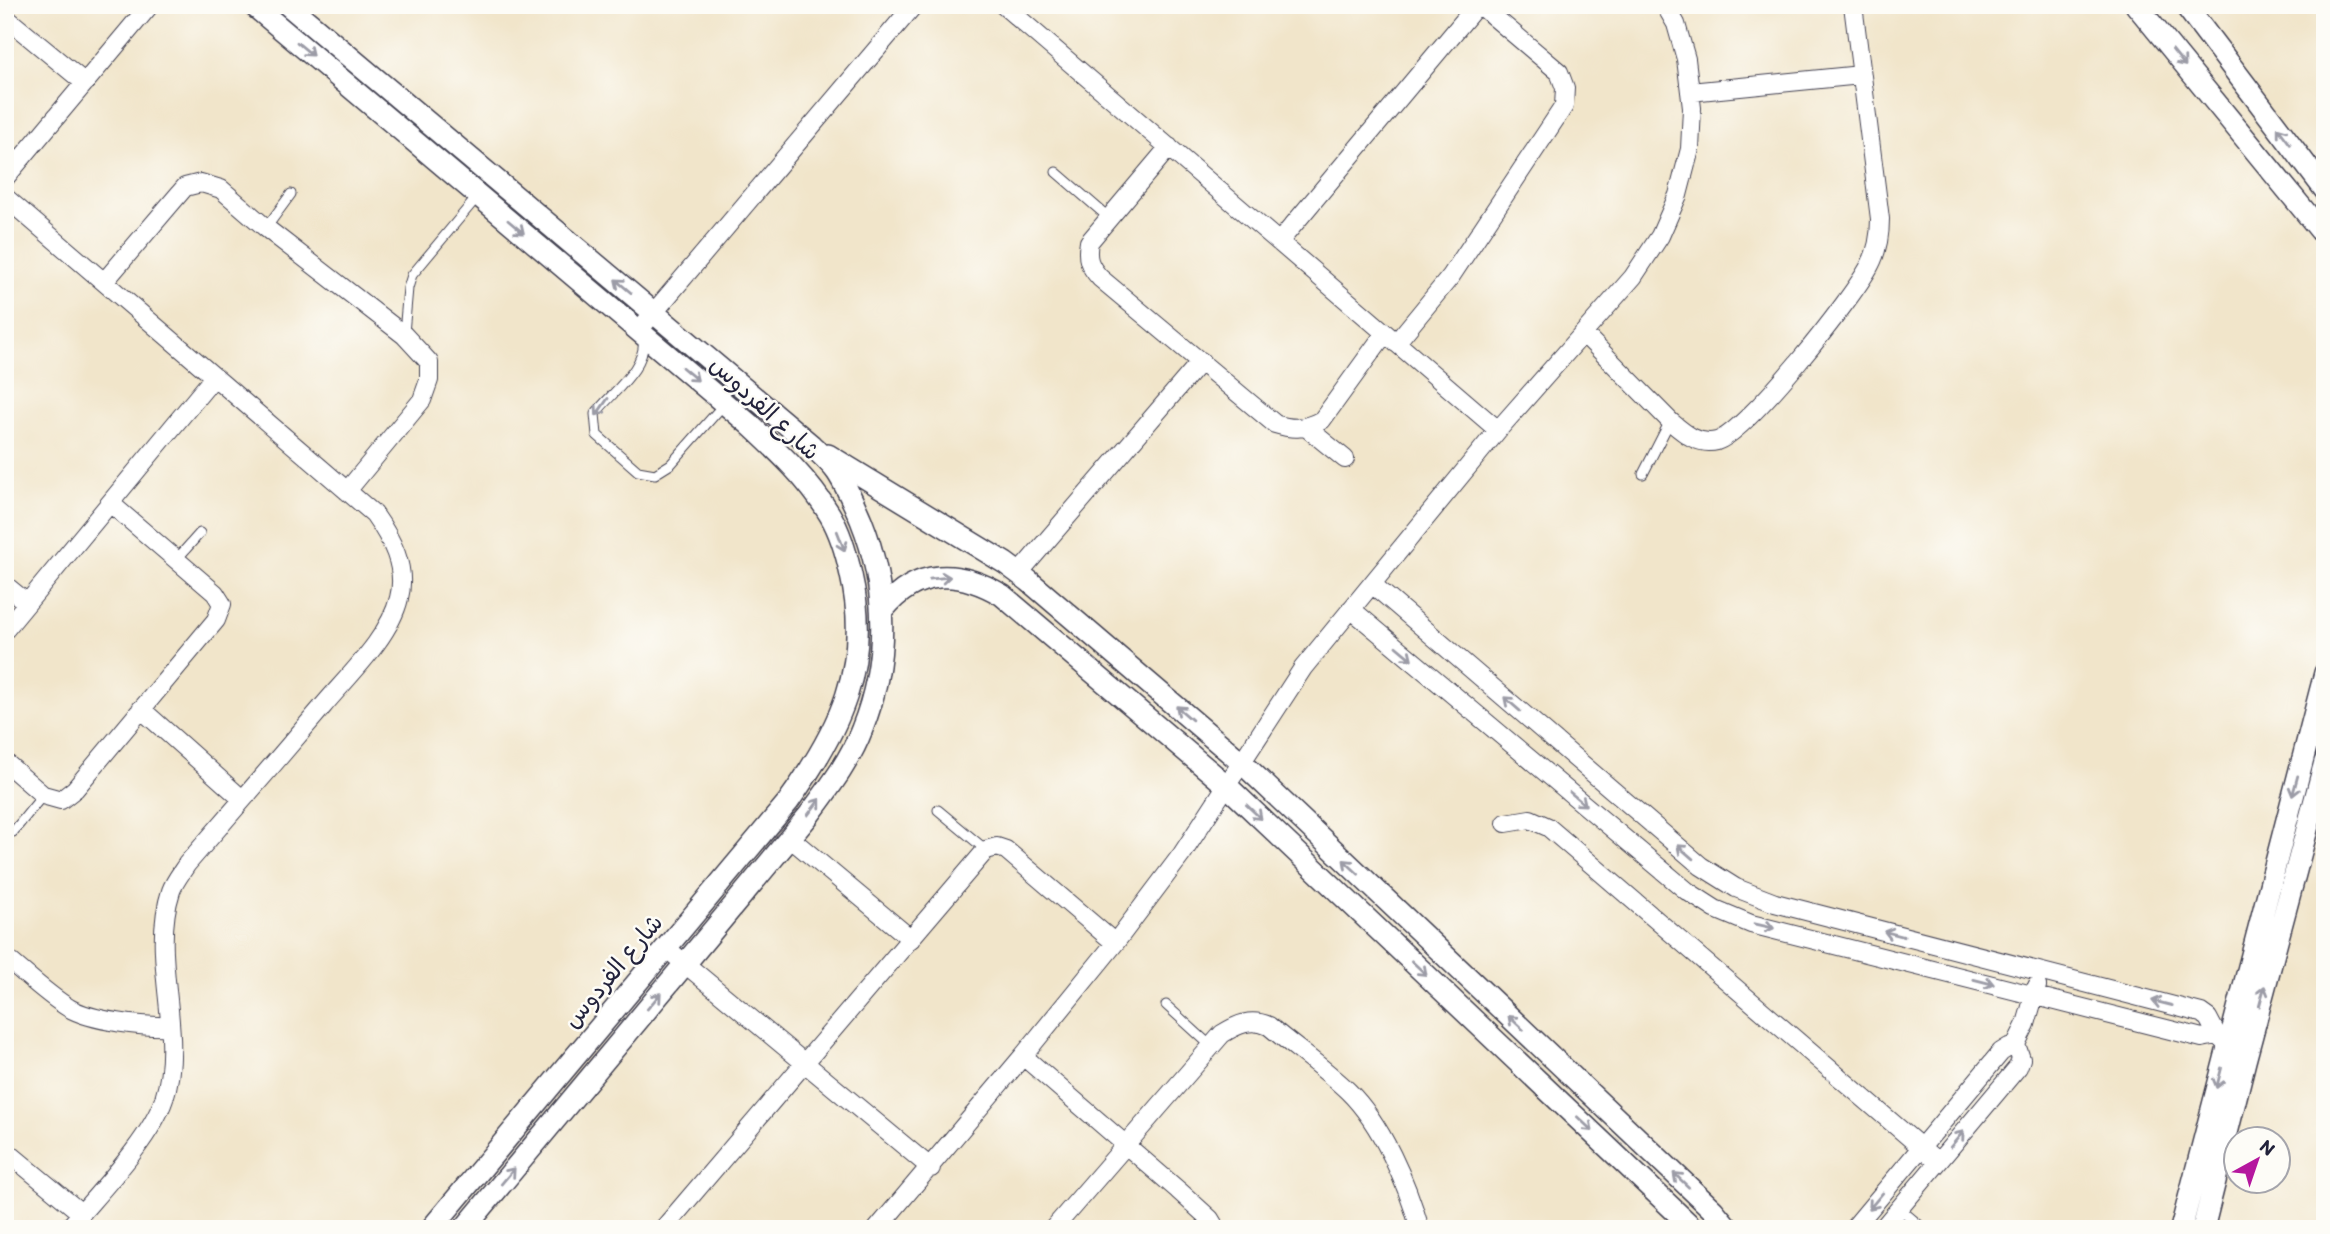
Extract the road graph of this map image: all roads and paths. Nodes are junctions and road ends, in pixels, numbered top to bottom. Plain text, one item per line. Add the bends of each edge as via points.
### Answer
1 (150, 5) edge
2 (253, 5) edge
3 (288, 5) edge
4 (914, 5) edge
5 (1003, 5) edge
6 (1478, 5) edge
7 (1665, 5) edge
8 (1853, 5) edge
9 (2136, 5) edge
10 (2185, 5) edge
11 (5, 17) edge
12 (1861, 75) junction
13 (85, 83) junction
14 (1690, 92) junction
15 (1169, 147) junction
16 (1056, 172) dead end
17 (5, 178) edge
18 (2325, 190) edge
19 (291, 194) dead end
20 (478, 196) junction
21 (5, 197) edge
22 (1108, 217) junction
23 (266, 228) junction
24 (2325, 236) edge
25 (1279, 242) junction
26 (104, 282) junction
27 (654, 312) junction
28 (639, 331) junction
29 (1584, 334) junction
30 (404, 335) junction
31 (1390, 338) junction
32 (1200, 361) junction
33 (214, 377) junction
34 (725, 403) junction
35 (1670, 421) junction
36 (1307, 428) junction
37 (1498, 430) junction
38 (811, 445) junction
39 (1345, 459) dead end
40 (1643, 474) dead end
41 (347, 491) junction
42 (110, 503) junction
43 (200, 533) dead end
44 (176, 559) junction
45 (1019, 573) junction
46 (1372, 584) junction
47 (5, 585) edge
48 (27, 603) junction
49 (1352, 609) junction
50 (883, 610) junction
51 (5, 630) edge
52 (2325, 673) edge
53 (141, 709) junction
54 (5, 762) edge
55 (1241, 762) junction
56 (2325, 762) edge
57 (1227, 786) junction
58 (43, 794) junction
59 (242, 799) junction
60 (938, 810) dead end
61 (1506, 822) dead end
62 (13, 832) dead end
63 (790, 838) junction
64 (986, 850) junction
65 (911, 939) junction
66 (1115, 943) junction
67 (666, 948) junction
68 (5, 957) edge
69 (685, 964) junction
70 (2040, 972) junction
71 (2035, 995) junction
72 (1166, 1005) dead end
73 (170, 1026) junction
74 (2222, 1040) junction
75 (1212, 1046) junction
76 (2014, 1048) junction
77 (1023, 1056) junction
78 (2245, 1061) junction
79 (806, 1064) junction
80 (1127, 1146) junction
81 (1921, 1147) junction
82 (5, 1150) edge
83 (1938, 1162) junction
84 (931, 1168) junction
85 (1899, 1208) junction
86 (81, 1213) junction
87 (68, 1229) edge
88 (431, 1229) edge
89 (464, 1229) edge
90 (663, 1229) edge
91 (877, 1229) edge
92 (1053, 1229) edge
93 (1216, 1229) edge
94 (1420, 1229) edge
95 (1694, 1229) edge
96 (1729, 1229) edge
97 (1853, 1229) edge
98 (1882, 1229) edge
99 (1924, 1229) edge
100 (2181, 1229) edge
101 (2203, 1229) edge

1 - 13 street
2 -> 20 street, شارع الفردوس
27 -> 3 street, شارع الفردوس
4 - 27 street
5 - 15 street
6 - 25 street
6 - 31 street via 1559,72 1566,88 1564,106 1451,276
7 - 14 street via 1676,24
8 - 12 street
9 -> 24 street
18 -> 10 street
11 - 13 street
12 - 14 street
12 - 35 street via 1880,219 1872,263 1797,362 1732,434 1716,441 1694,439
13 - 17 street
14 - 29 street via 1690,149 1678,195 1660,236 1633,277
15 - 22 street
15 - 25 street
16 - 22 lane
19 - 23 lane
20 -> 28 street, شارع الفردوس
20 - 30 lane via 412,275
21 - 26 street
22 - 32 street via 1089,242 1091,268
23 - 26 street via 222,189 201,183 185,187
23 - 30 street
25 - 31 street
26 - 33 street
27 - 28 street
27 - 38 street, شارع الفردوس
28 -> 34 street, شارع الفردوس
28 -> 34 lane via 644,345 640,363 595,414 597,435 638,471 655,474 671,464
29 - 35 street
29 - 37 street
30 - 41 street via 429,362 422,400
31 - 36 street via 1322,420
31 - 37 street
32 - 36 street via 1275,424
32 - 45 street
33 - 41 street
33 - 42 street
34 -> 67 street, شارع الفردوس via 783,457 832,517 856,598 858,637 852,679 818,760
35 - 40 lane
36 - 39 street
37 - 46 street
38 - 45 street
38 - 50 street, شارع الفردوس via 837,472 853,502 868,537
41 - 59 street via 374,514 390,538 401,580 399,598 374,646
42 - 44 street
42 - 48 street
43 - 44 lane
44 - 53 street via 222,604 216,620
55 -> 45 street
46 - 49 street
70 -> 46 street via 1775,903 1718,878
47 - 48 street
48 - 51 street
49 - 55 street via 1303,668
49 -> 71 street via 1687,891 1715,909 1751,924
50 -> 57 street via 902,590 927,579 957,576 985,585
63 -> 50 street, شارع الفردوس via 840,772 862,730 877,683
52 -> 74 street
53 - 58 street via 75,789 61,800
53 - 59 street
54 - 58 street
55 - 57 street
96 -> 55 street
78 -> 56 street
57 - 66 street
57 -> 95 street
58 - 62 lane
59 - 73 street via 187,863 171,890 164,936
60 - 64 lane
61 - 81 street via 1530,819 1548,827
63 - 65 street
63 - 69 street, شارع الفردوس
64 - 65 street
64 - 66 street via 997,846 1006,850
65 - 79 street
66 - 77 street
67 - 69 street
67 - 88 street, شارع الفردوس
68 - 73 street via 71,1009 148,1027
69 - 79 street
89 -> 69 street, شارع الفردوس
70 - 71 street
74 -> 70 street via 2201,1013
71 - 74 street
71 - 76 street
72 - 75 lane
73 - 86 street via 173,1061 164,1100 150,1129
74 - 78 street
74 -> 100 street
75 - 80 street
75 - 94 street via 1238,1024 1258,1021 1349,1092 1383,1141
76 - 81 street via 2001,1052
83 -> 76 street via 2020,1063
77 - 80 street
77 - 84 street
78 - 101 street
79 - 84 street
79 - 90 street
80 - 92 street
80 - 93 street
81 - 83 street
81 -> 97 street
82 - 86 street
83 - 85 street
84 - 91 street
85 - 98 street
85 - 99 lane
86 - 87 street

